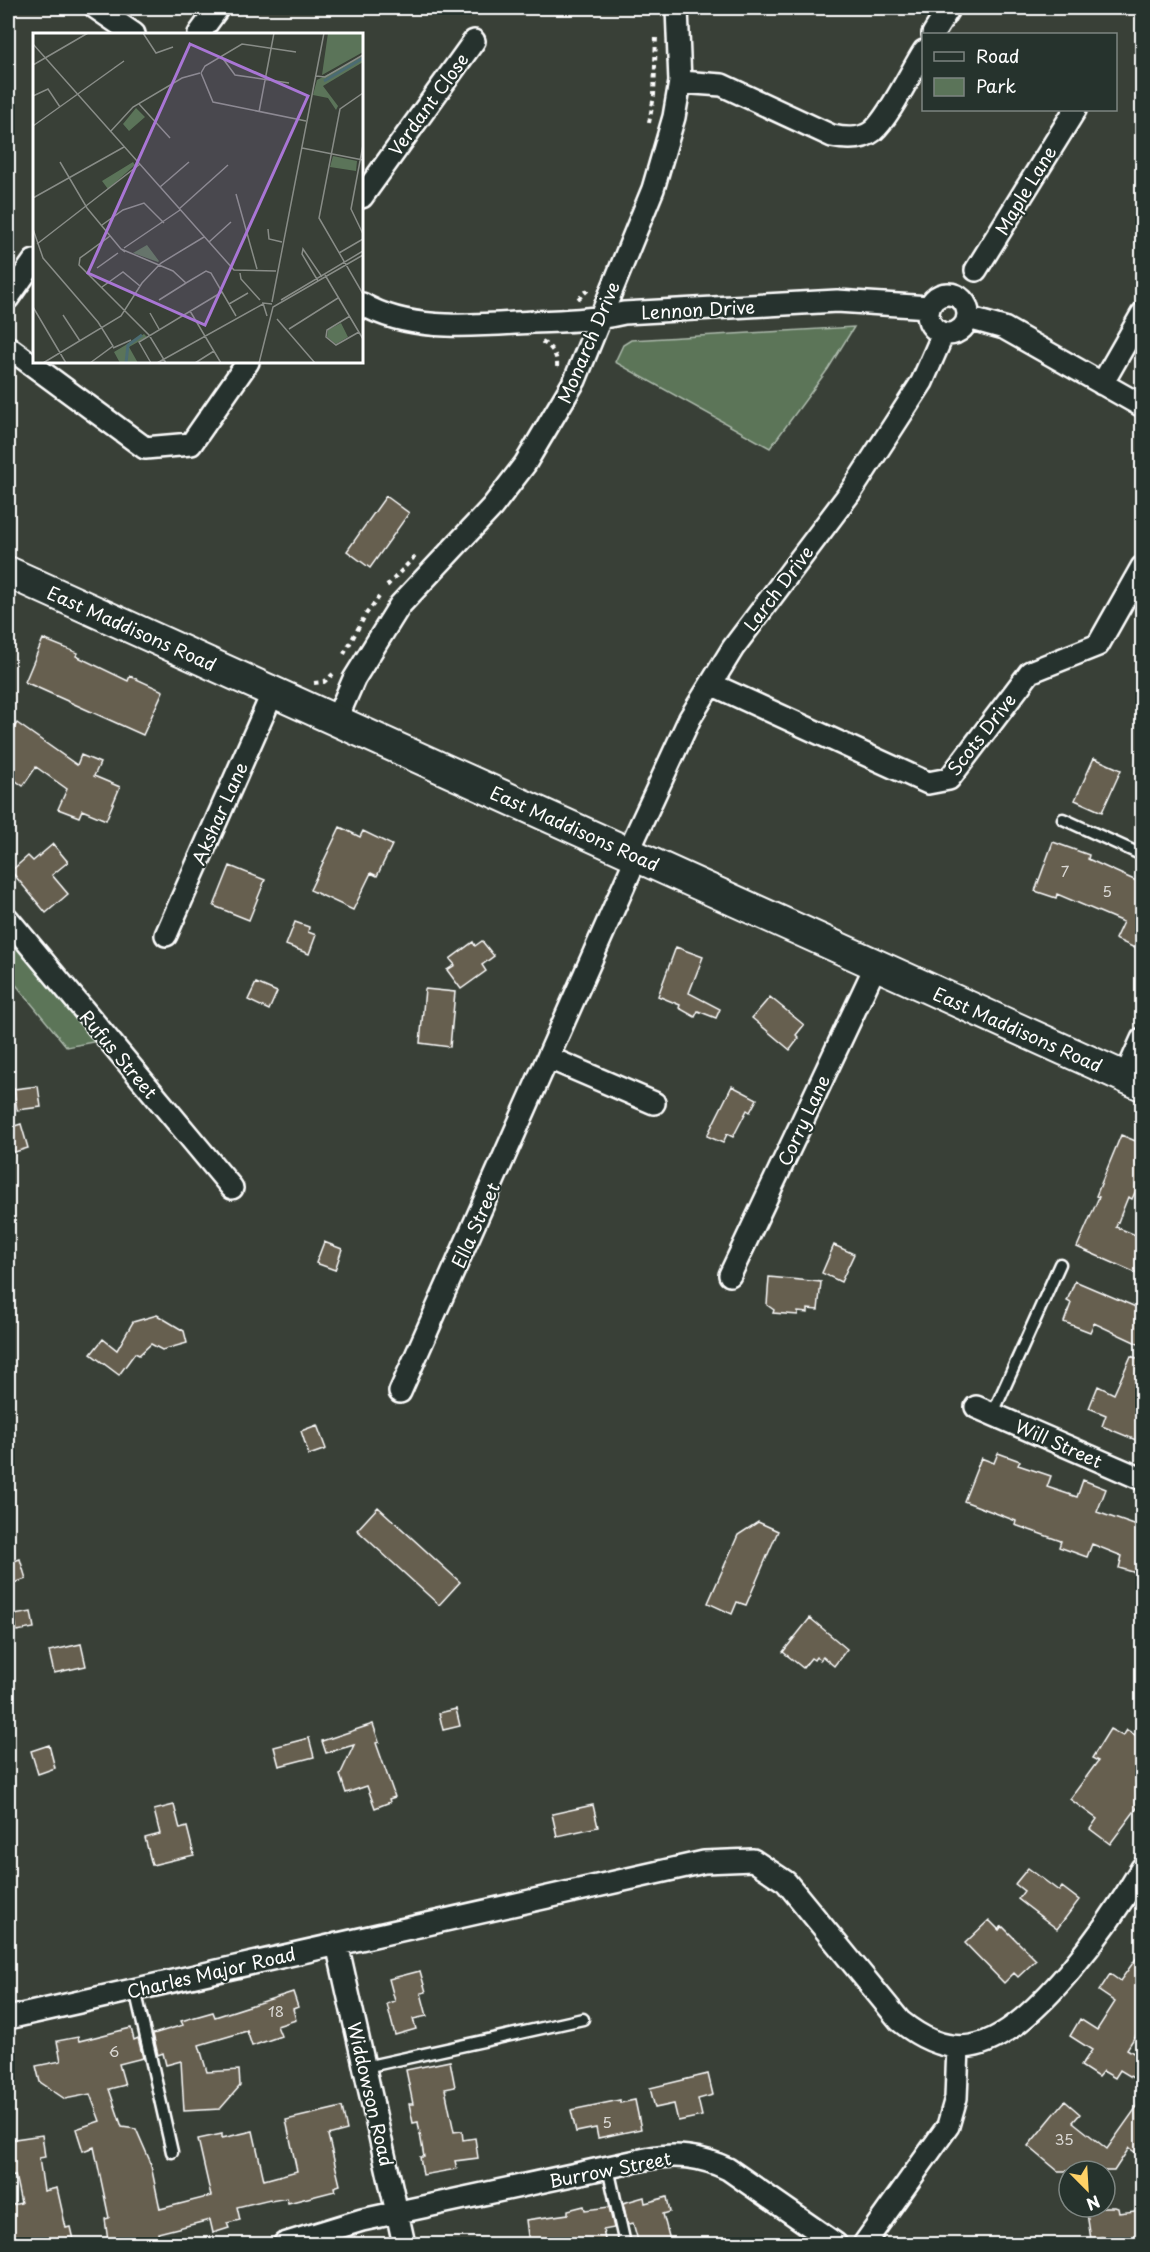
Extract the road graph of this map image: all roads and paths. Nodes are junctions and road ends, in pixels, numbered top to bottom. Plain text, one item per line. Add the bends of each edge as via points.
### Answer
1 (96, 8) edge
2 (218, 8) edge
3 (677, 8) edge
4 (949, 8) edge
5 (656, 27) dead end
6 (133, 33) edge
7 (200, 33) edge
8 (934, 33) edge
9 (474, 41) dead end
10 (922, 54) edge
11 (680, 82) junction
12 (1074, 111) edge
13 (649, 125) dead end
14 (363, 196) edge
15 (33, 262) edge
16 (976, 270) dead end
17 (591, 285) dead end
18 (8, 298) edge
19 (574, 301) dead end
20 (363, 305) edge
21 (929, 307) junction
22 (1143, 314) edge
23 (968, 318) junction
24 (599, 319) junction
25 (943, 334) junction
26 (538, 342) dead end
27 (8, 347) edge
28 (247, 363) edge
29 (554, 376) dead end
30 (1102, 384) junction
31 (1143, 406) edge
32 (423, 548) dead end
33 (1143, 567) edge
34 (8, 572) edge
35 (340, 660) dead end
36 (336, 668) dead end
37 (306, 681) dead end
38 (711, 684) junction
39 (273, 692) junction
40 (336, 720) junction
41 (1063, 819) dead end
42 (632, 854) junction
43 (1143, 855) edge
44 (8, 919) edge
45 (166, 935) dead end
46 (876, 965) junction
47 (1143, 1039) edge
48 (549, 1058) junction
49 (1134, 1081) edge
50 (654, 1103) dead end
51 (232, 1188) dead end
52 (1060, 1264) dead end
53 (730, 1275) dead end
54 (400, 1392) dead end
55 (985, 1410) joint
56 (1143, 1479) edge
57 (1143, 1868) edge
58 (337, 1944) junction
59 (135, 1989) junction
60 (8, 2018) edge
61 (584, 2019) dead end
62 (958, 2047) junction
63 (364, 2067) junction
64 (172, 2152) dead end
65 (608, 2168) junction
66 (397, 2214) junction
67 (284, 2244) edge
68 (404, 2244) edge
69 (626, 2244) edge
70 (836, 2244) edge
71 (864, 2244) edge

1 - 6 street
2 - 7 street
3 - 11 street, Monarch Drive
4 - 8 street
5 - 13 path
9 - 14 street, Verdant Close
10 - 11 street via 872,132 846,139 722,86
11 - 24 street, Monarch Drive via 653,189
12 - 16 street, Maple Lane
15 - 18 street
17 - 19 path
20 - 24 street, Lennon Drive via 378,314 461,325
21 - 23 street, Lennon Drive via 941,296 958,297 968,310
21 - 24 street, Lennon Drive via 837,302 624,313
21 - 25 street via 930,323
22 - 30 street
23 - 25 street via 959,331
23 - 30 street via 1004,328
24 - 40 street, Monarch Drive via 575,380 525,464 492,507 400,605 354,679
25 - 38 street, Larch Drive via 922,382 852,490 733,648
26 - 29 path via 551,348 556,356
27 - 28 street via 145,448 191,444
30 - 31 street
32 - 35 path via 366,614
33 - 38 street, Scots Drive via 1098,645 1030,672 949,779 928,783
34 - 39 street, East Maddisons Road
36 - 37 path via 324,682
38 - 42 street, Larch Drive via 690,718
39 - 40 street, East Maddisons Road
39 - 45 street, Akshar Lane
40 - 42 street, East Maddisons Road
41 - 43 lane
42 - 46 street, East Maddisons Road
42 - 48 street, Ella Street
44 - 51 street, Rufus Street
46 - 49 street, East Maddisons Road
46 - 53 street, Corry Lane
47 - 49 street
48 - 50 street
48 - 54 street, Ella Street
52 - 55 lane
55 - 56 street, Will Street
57 - 62 street via 1096,1941 1045,1997 1005,2032 989,2041
58 - 59 street, Charles Major Road
58 - 62 street, Charles Major Road via 704,1863 753,1860 786,1882 900,2021 918,2036
58 - 63 street, Widdowson Road
59 - 60 street, Charles Major Road
59 - 64 lane
61 - 63 lane
62 - 71 street via 956,2098 948,2126
63 - 66 street, Widdowson Road
65 - 66 street, Burrow Street
65 - 69 lane
65 - 70 street, Burrow Street via 682,2155 713,2162 735,2173
66 - 67 street, Burrow Street
66 - 68 street, Widdowson Road

